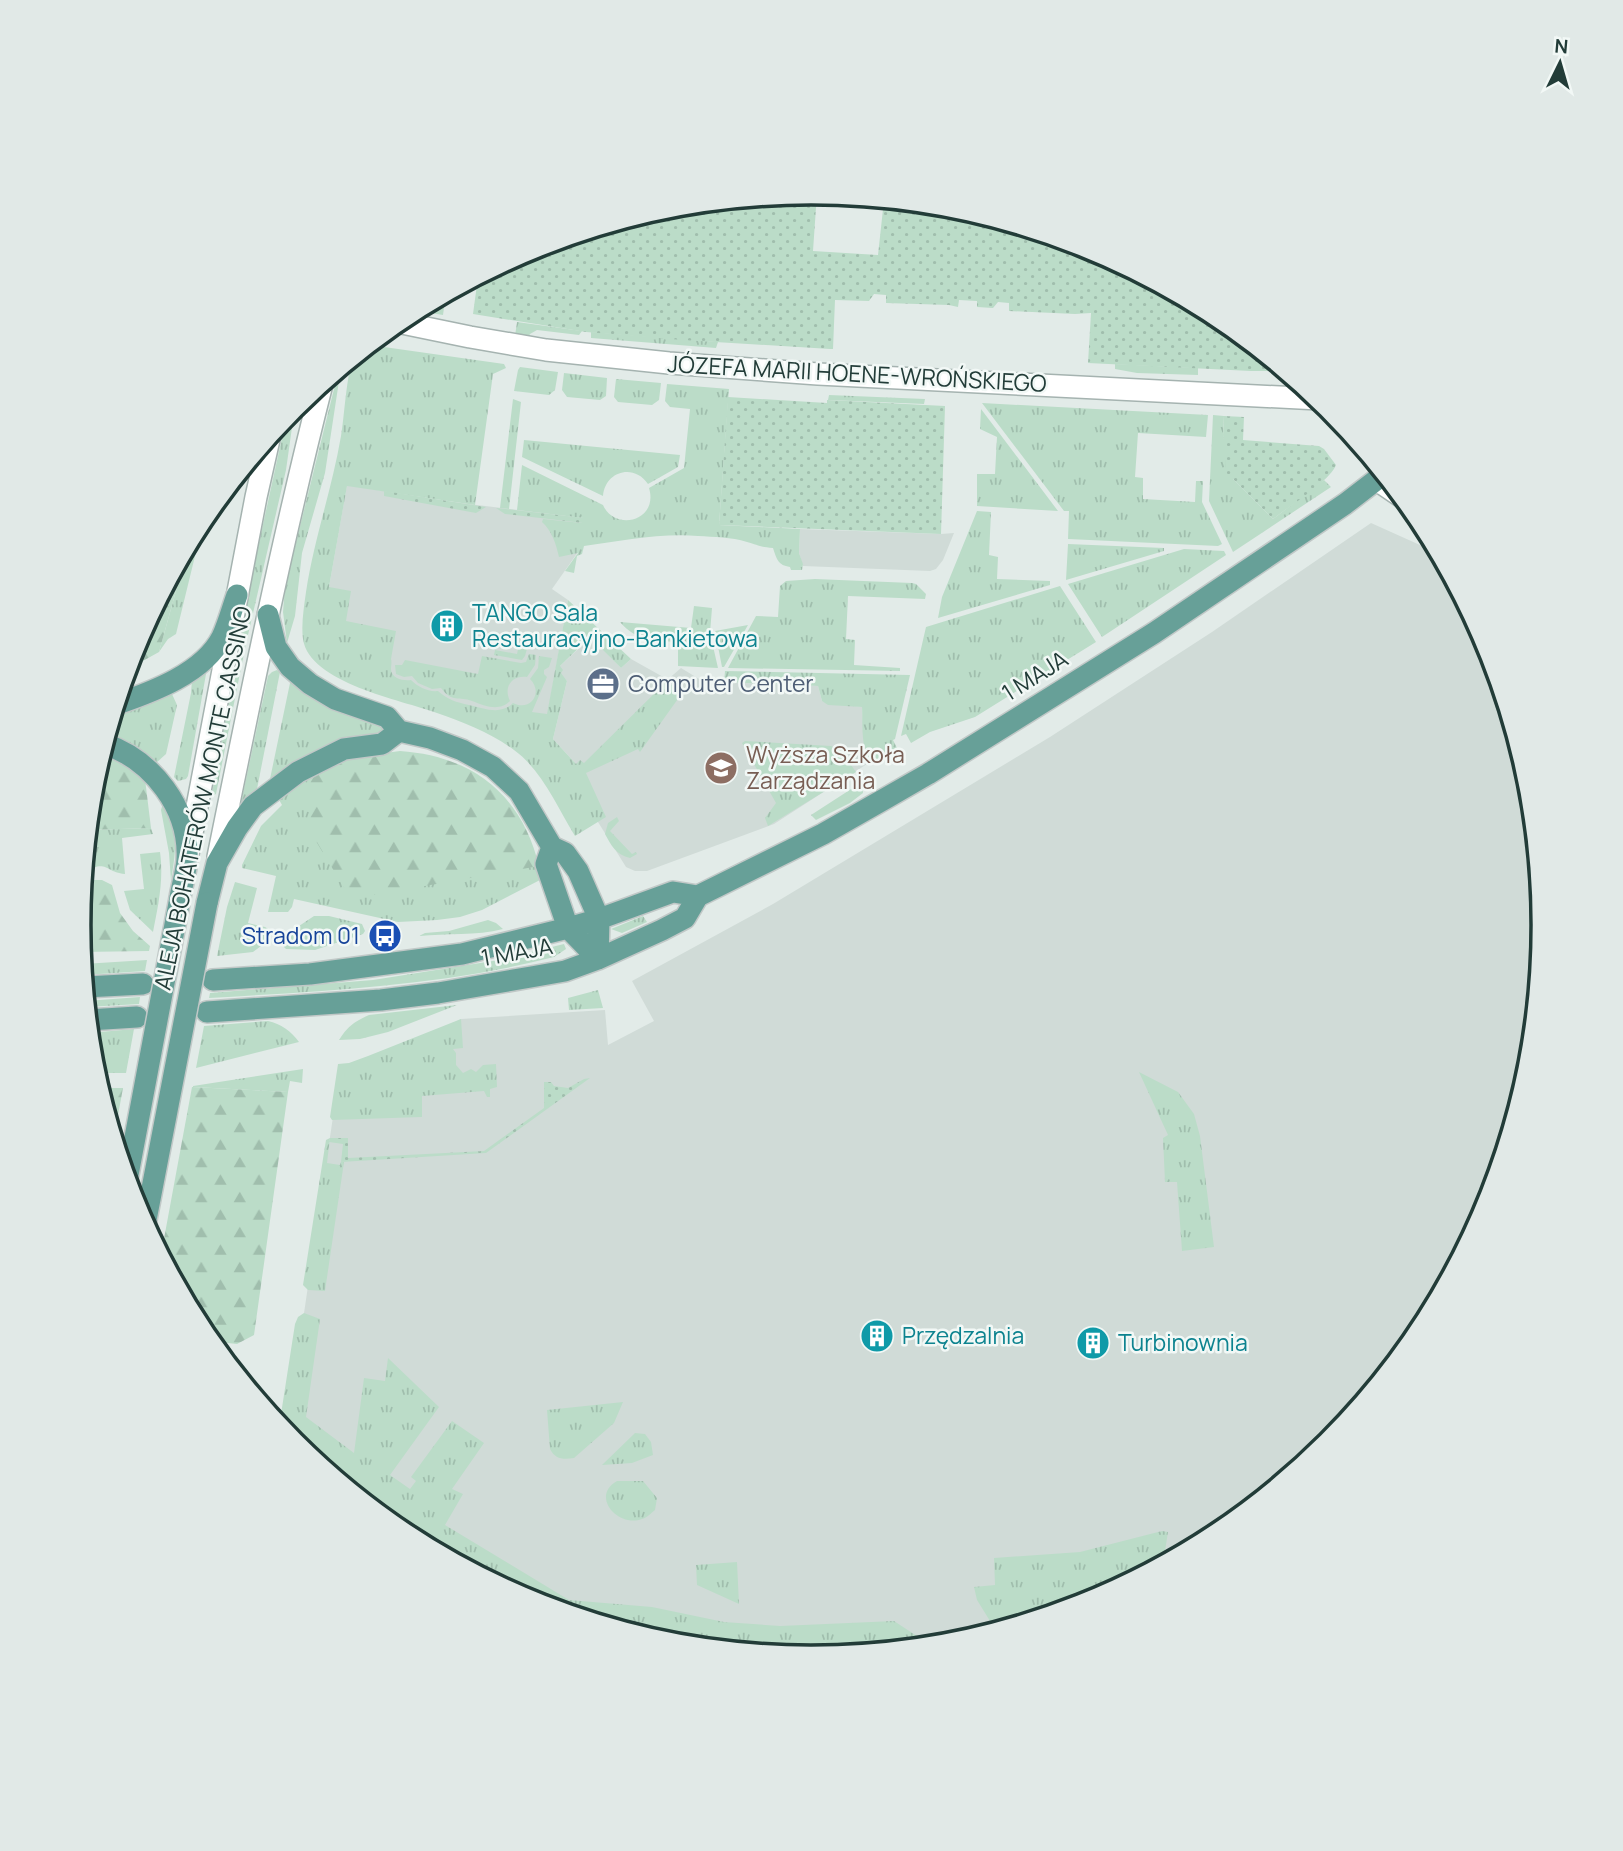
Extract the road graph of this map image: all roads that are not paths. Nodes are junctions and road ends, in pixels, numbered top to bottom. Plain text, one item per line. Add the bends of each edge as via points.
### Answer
1 (412, 325) edge
2 (1302, 398) edge
3 (318, 401) edge
4 (265, 456) edge
5 (1377, 479) edge
6 (237, 595) junction
7 (268, 615) junction
8 (127, 701) edge
9 (399, 731) junction
10 (114, 748) edge
11 (552, 847) junction
12 (187, 859) junction
13 (217, 863) junction
14 (698, 896) junction
15 (599, 919) junction
16 (568, 928) junction
17 (598, 959) junction
18 (213, 980) dead end
19 (143, 984) dead end
20 (94, 987) edge
21 (207, 1012) dead end
22 (136, 1017) dead end
23 (97, 1019) edge
24 (131, 1161) edge
25 (149, 1207) edge

1 - 2 street, JÓZEFA MARII HOENE-WROŃSKIEGO via 546,350 669,363
3 - 7 street, ALEJA BOHATERÓW MONTE CASSINO
4 - 6 street, ALEJA BOHATERÓW MONTE CASSINO
5 - 14 main road, 1 MAJA via 1154,634 928,774 823,834
6 - 8 main road via 221,638 206,659 150,693
6 - 12 street, ALEJA BOHATERÓW MONTE CASSINO
7 - 9 main road via 276,647 290,667 335,699 387,717
7 - 13 street, ALEJA BOHATERÓW MONTE CASSINO
9 - 11 main road via 462,750 493,767 519,791
9 - 13 main road via 382,744 344,749 298,772 253,806
10 - 12 main road via 152,772 175,803
11 - 15 main road via 565,853 578,871
11 - 16 main road via 546,864
12 - 24 main road, ALEJA BOHATERÓW MONTE CASSINO, bridge
13 - 25 main road, ALEJA BOHATERÓW MONTE CASSINO, bridge
14 - 15 main road, 1 MAJA via 673,892
14 - 17 main road, 1 MAJA via 685,918
15 - 16 main road, 1 MAJA
15 - 17 main road
16 - 17 main road
16 - 18 main road, 1 MAJA via 462,954 310,974
17 - 21 main road, 1 MAJA via 565,971 380,1000
19 - 20 main road
22 - 23 main road

